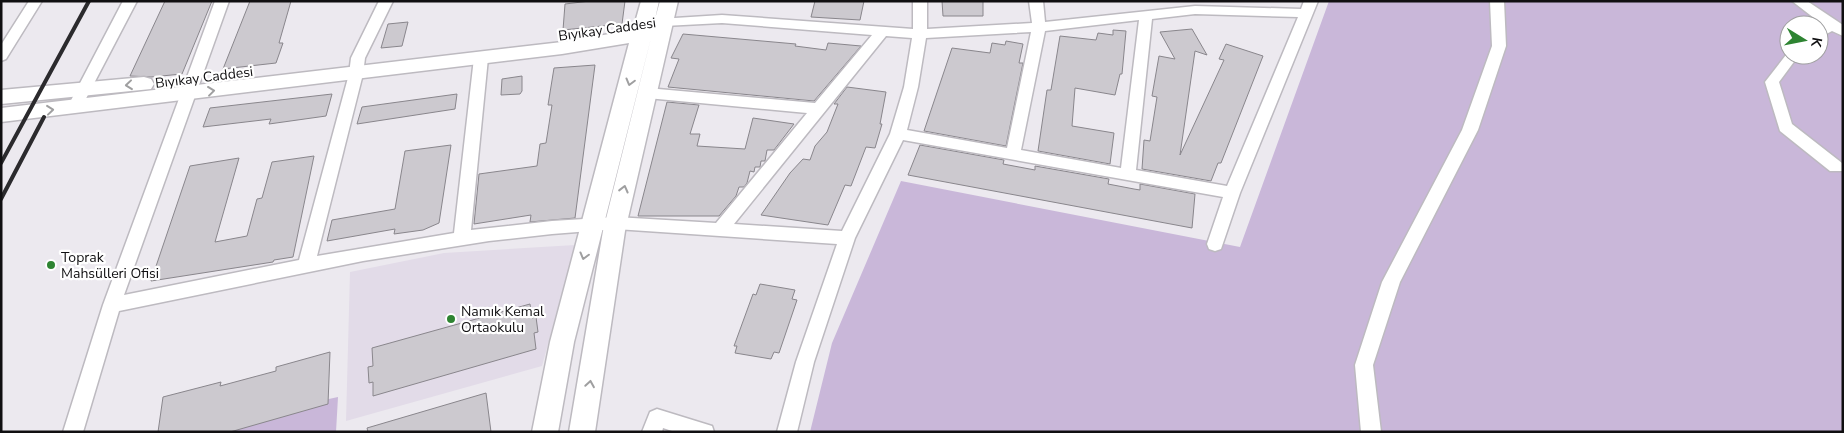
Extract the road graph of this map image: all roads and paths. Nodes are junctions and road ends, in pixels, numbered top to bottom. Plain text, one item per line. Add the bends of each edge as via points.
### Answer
1 (36, 1) edge
2 (130, 1) edge
3 (222, 1) edge
4 (386, 1) edge
5 (650, 1) edge
6 (920, 1) edge
7 (1036, 1) edge
8 (1497, 1) edge
9 (1798, 1) edge
10 (1309, 7) edge
11 (1152, 10) edge
12 (655, 20) edge
13 (1039, 27) junction
14 (1837, 29) edge
15 (881, 33) junction
16 (920, 34) junction
17 (1, 56) edge
18 (481, 58) junction
19 (1785, 65) edge
20 (357, 66) junction
21 (189, 86) junction
22 (85, 90) junction
23 (647, 94) junction
24 (1, 98) edge
25 (74, 108) junction
26 (821, 109) junction
27 (1, 115) edge
28 (898, 134) junction
29 (1013, 154) junction
30 (1836, 167) dead end
31 (1128, 174) junction
32 (1232, 193) junction
33 (616, 223) junction
34 (592, 224) junction
35 (720, 230) junction
36 (462, 237) junction
37 (847, 238) junction
38 (1214, 244) dead end
39 (306, 266) junction
40 (112, 305) junction
41 (73, 432) edge
42 (545, 432) edge
43 (582, 432) edge
44 (652, 432) edge
45 (706, 432) edge
46 (787, 432) edge
47 (1371, 432) edge

1 - 17 street
2 - 22 street
3 - 21 street
4 - 20 street
5 - 12 street
6 - 16 street
7 - 13 street
8 - 47 street via 1499,46 1470,130 1391,282 1364,365
9 - 14 street
10 - 11 street
10 - 32 street
11 - 13 street
11 - 31 street
12 - 15 street via 722,19
12 - 18 street, Bıyıkay Caddesi
12 - 20 street, Bıyıkay Caddesi
12 - 23 street
12 -> 34 street
13 - 16 street
13 - 29 street
15 - 16 street
15 - 26 street
16 - 28 street via 912,87
18 - 20 street, Bıyıkay Caddesi
18 - 36 street
19 - 30 street via 1772,82 1785,127
20 - 21 street, Bıyıkay Caddesi
20 - 39 street
21 -> 22 street, Bıyıkay Caddesi
21 - 25 street, Bıyıkay Caddesi
21 - 40 street
22 - 24 street, Bıyıkay Caddesi
22 - 25 street
23 - 26 street
33 -> 23 street
27 -> 25 street, Bıyıkay Caddesi
26 - 35 street
28 - 29 street
28 - 37 street
29 - 31 street
31 - 32 street
32 - 38 street
33 - 34 street
33 - 35 street
43 -> 33 street
34 - 36 street
34 -> 42 street via 562,342
35 - 37 street
36 - 39 street
37 - 46 street via 805,362
39 - 40 street
40 - 41 street
44 - 45 street via 656,418

